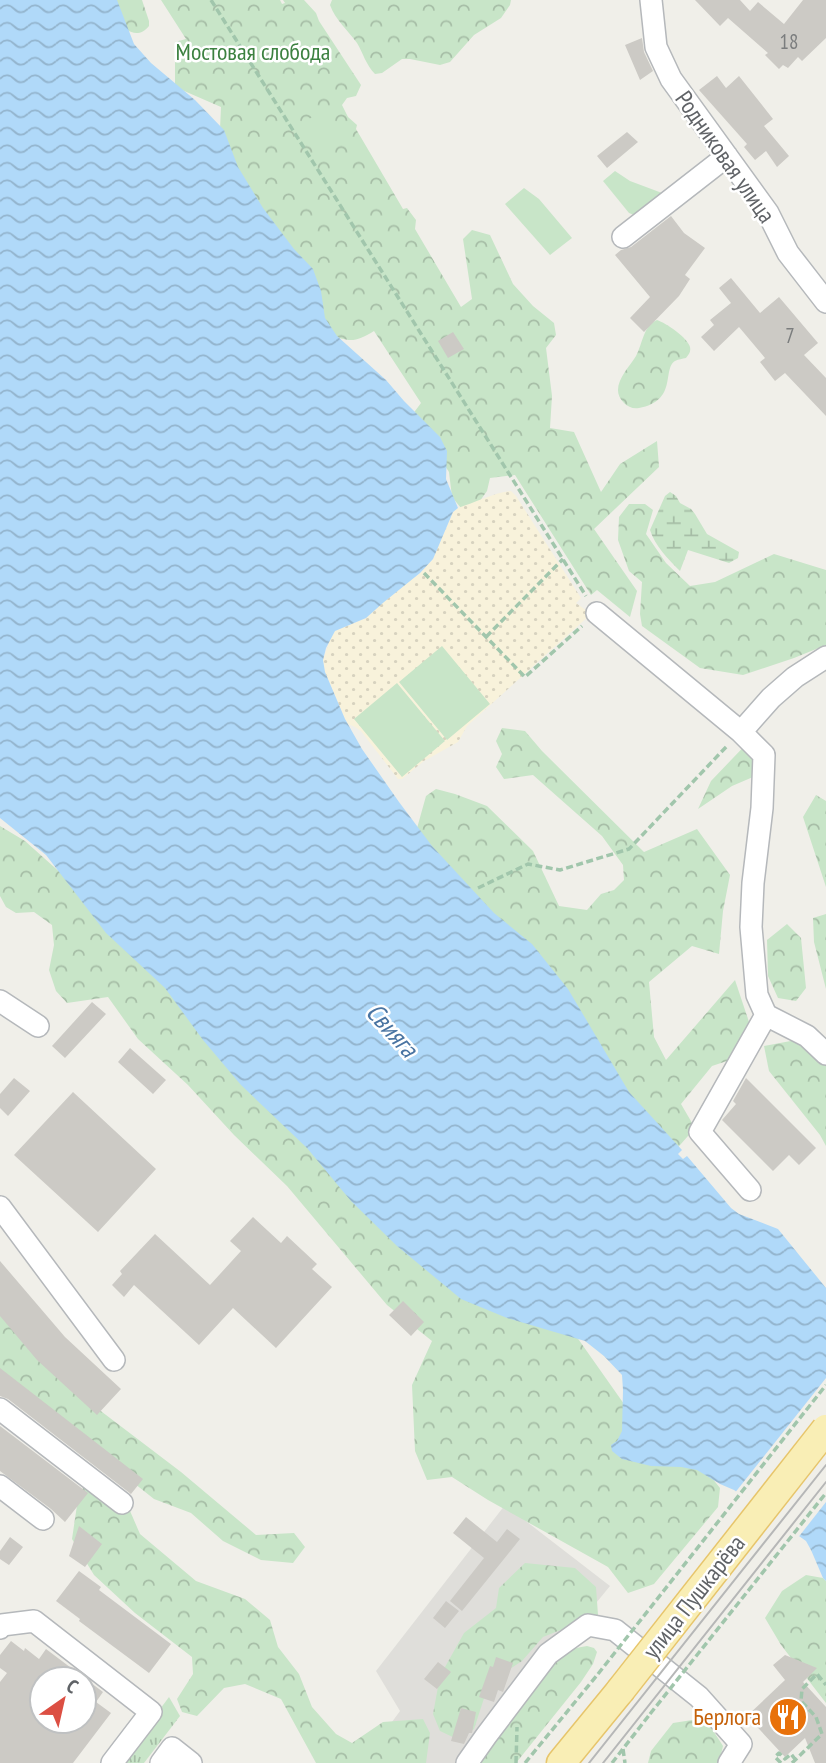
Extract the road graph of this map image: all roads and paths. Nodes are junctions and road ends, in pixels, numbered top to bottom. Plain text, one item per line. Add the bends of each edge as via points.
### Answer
1 (211, 0) edge
2 (650, 0) edge
3 (727, 156) junction
4 (622, 237) dead end
5 (826, 302) edge
6 (563, 559) junction
7 (424, 573) dead end
8 (597, 612) junction
9 (486, 637) junction
10 (826, 657) edge
11 (741, 732) junction
12 (478, 888) dead end
13 (0, 1001) edge
14 (766, 1015) junction
15 (38, 1026) dead end
16 (826, 1054) edge
17 (750, 1190) dead end
18 (0, 1207) edge
19 (114, 1360) dead end
20 (826, 1385) edge
21 (0, 1409) edge
22 (826, 1429) edge
23 (0, 1486) edge
24 (826, 1493) edge
25 (122, 1503) dead end
26 (43, 1519) dead end
27 (0, 1629) edge
28 (609, 1682) junction
29 (826, 1685) edge
30 (623, 1749) junction
31 (793, 1761) edge
32 (112, 1763) edge
33 (161, 1763) edge
34 (191, 1763) edge
35 (467, 1763) edge
36 (525, 1763) edge
37 (561, 1763) edge
38 (612, 1763) edge
39 (625, 1763) edge
40 (729, 1763) edge
41 (781, 1763) edge

1 - 6 path
2 - 3 street, Родниковая улица via 656,47 671,79
3 - 4 street
3 - 5 street, Родниковая улица via 768,213 788,253
6 - 8 path
6 - 9 path
7 - 9 path
8 - 9 path via 525,677
8 - 11 street
10 - 11 street via 771,698
11 - 12 path via 629,849 560,870 528,864
11 - 14 street via 764,755 751,928 757,995
13 - 15 street
14 - 16 street via 807,1036
14 - 17 street via 700,1132
18 - 19 street
20 - 28 path, bridge
21 - 25 street
22 - 28 main road, улица Пушкарёва, bridge
23 - 26 street
24 - 30 path, bridge
27 - 32 street via 34,1621 150,1712
28 - 36 path
28 - 37 main road, улица Пушкарёва
29 - 31 path via 817,1674 802,1689 801,1701 816,1717 822,1734
30 - 38 path
30 - 39 path
31 - 41 path via 790,1754 785,1759 779,1753 775,1757
33 - 34 street via 172,1748
35 - 40 street via 548,1654 588,1625 615,1630 699,1697 741,1744

